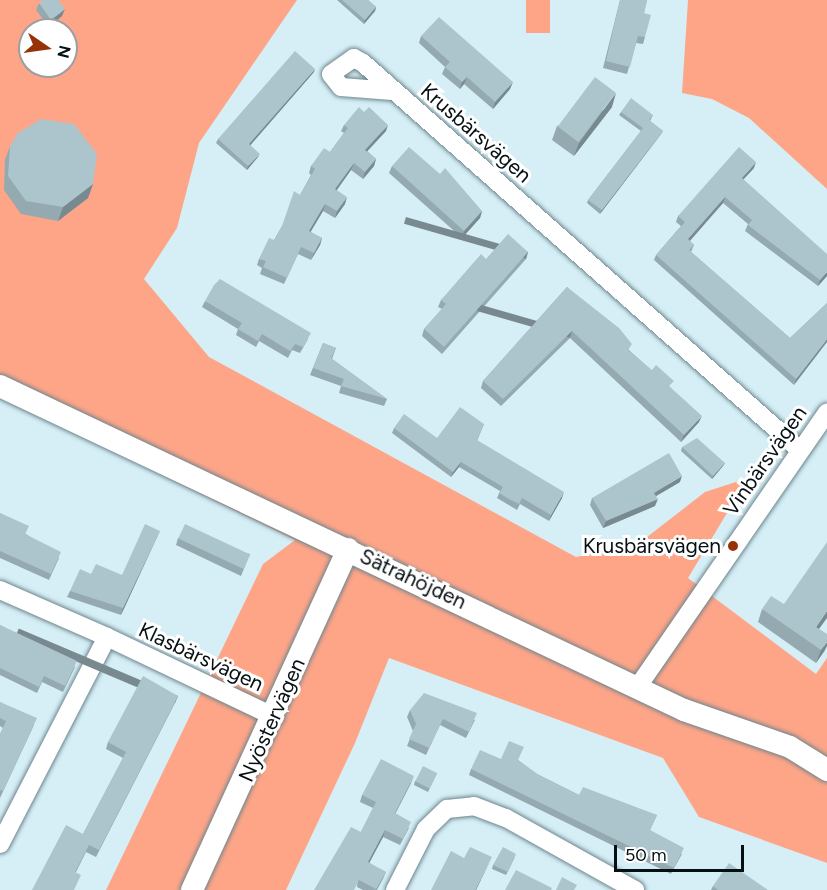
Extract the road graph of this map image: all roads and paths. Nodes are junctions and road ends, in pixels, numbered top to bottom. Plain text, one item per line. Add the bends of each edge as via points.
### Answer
1 (392, 91) dead end
2 (0, 386) edge
3 (827, 412) edge
4 (799, 449) junction
5 (348, 549) junction
6 (0, 590) edge
7 (107, 637) junction
8 (639, 685) junction
9 (275, 717) junction
10 (827, 770) edge
11 (0, 844) edge
12 (192, 890) edge
13 (395, 890) edge
14 (635, 890) edge

1 - 4 street, Krusbärsvägen
2 - 5 street, Sätrahöjden
3 - 4 street, Vinbärsvägen
4 - 8 street, Vinbärsvägen
5 - 8 street, Sätrahöjden
5 - 9 street, Nyöstervägen
6 - 7 street, Klasbärsvägen
7 - 9 street, Klasbärsvägen
7 - 11 street, Klasbärsvägen
8 - 10 street, Sätrahöjden via 684,710 790,747
9 - 12 street, Nyöstervägen
13 - 14 street via 426,829 447,809 474,806 506,818

